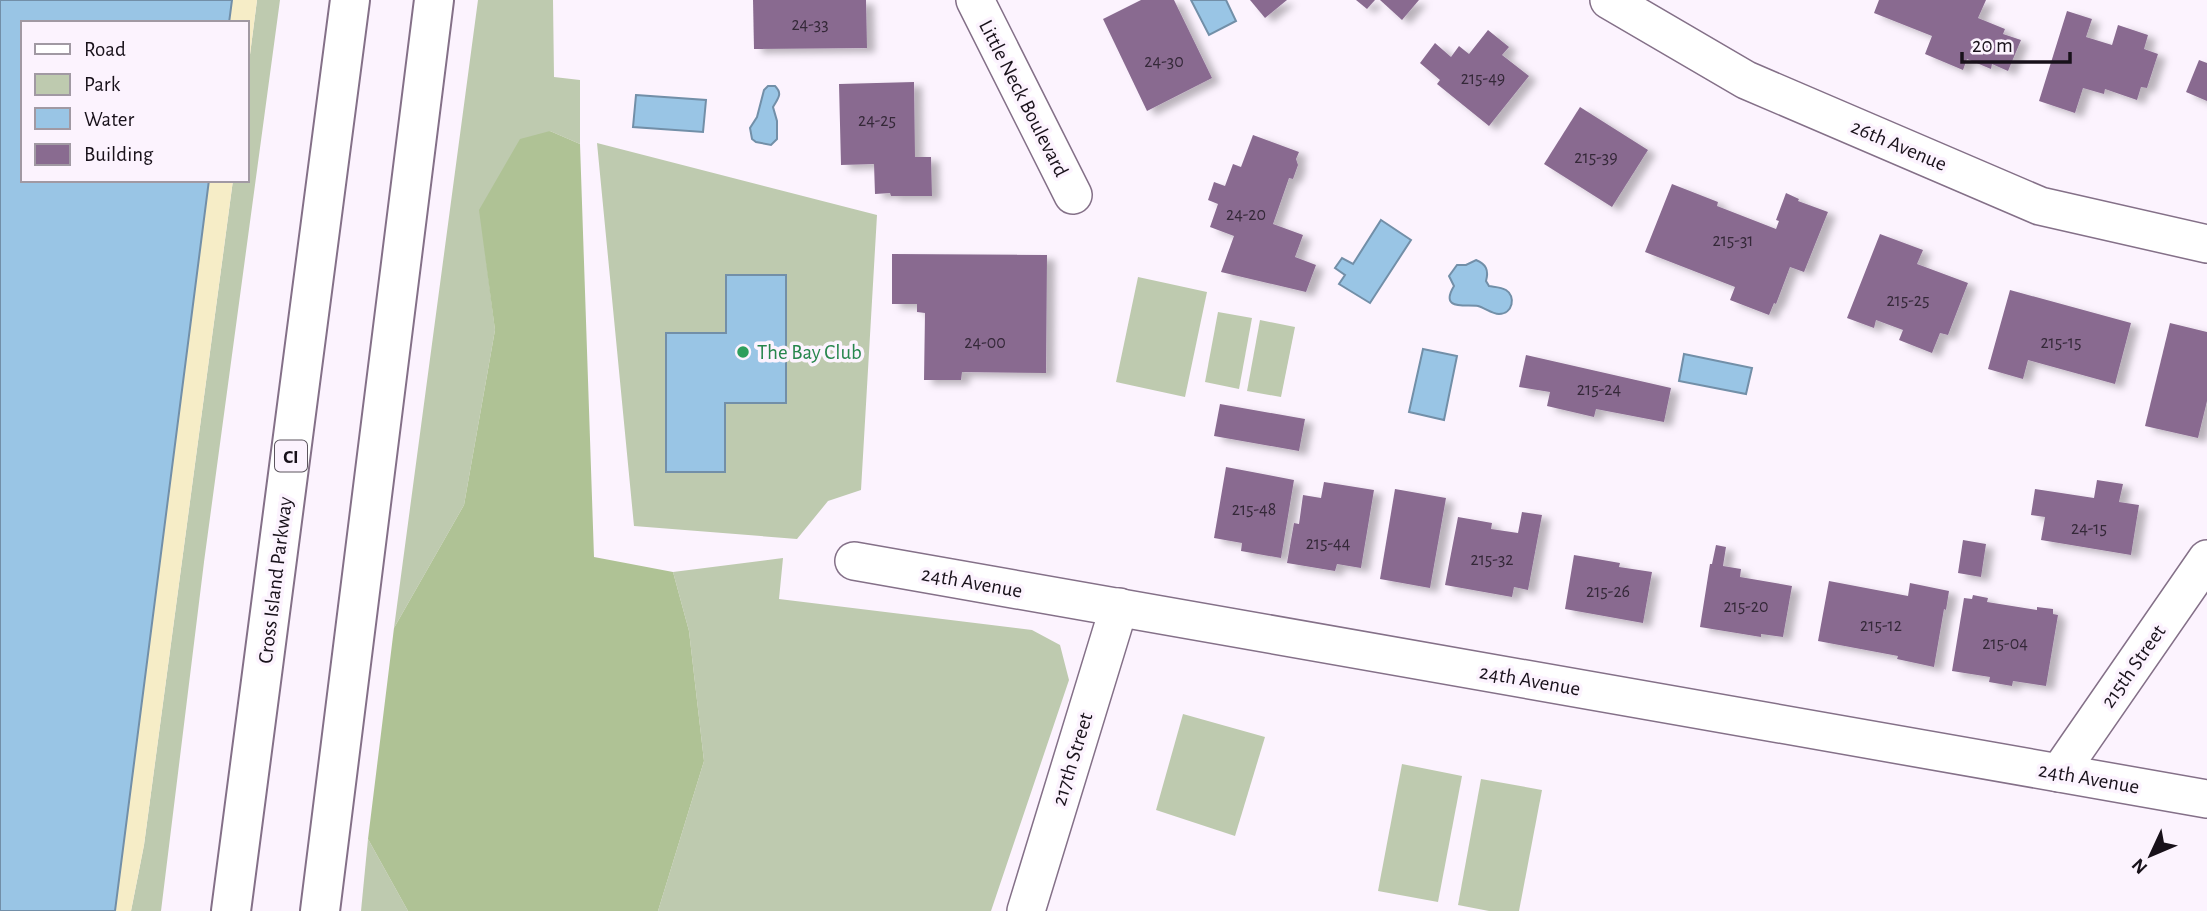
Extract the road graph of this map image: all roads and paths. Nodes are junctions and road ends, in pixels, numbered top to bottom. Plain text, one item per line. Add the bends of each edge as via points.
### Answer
1 (350, 0) edge
2 (434, 0) edge
3 (975, 0) edge
4 (1609, 0) edge
5 (1073, 195) dead end
6 (2207, 244) edge
7 (2207, 559) edge
8 (854, 561) dead end
9 (1119, 607) junction
10 (2059, 773) junction
11 (2207, 799) edge
12 (231, 911) edge
13 (320, 911) edge
14 (1026, 911) edge

1 - 12 highway, Cross Island Parkway / CI
2 - 13 highway
3 - 5 street, Little Neck Boulevard
4 - 6 street, 26th Avenue via 1746,80 2040,206
7 - 10 street, 215th Street
8 - 9 street, 24th Avenue
9 - 10 street, 24th Avenue
9 - 14 street, 217th Street
10 - 11 street, 24th Avenue

